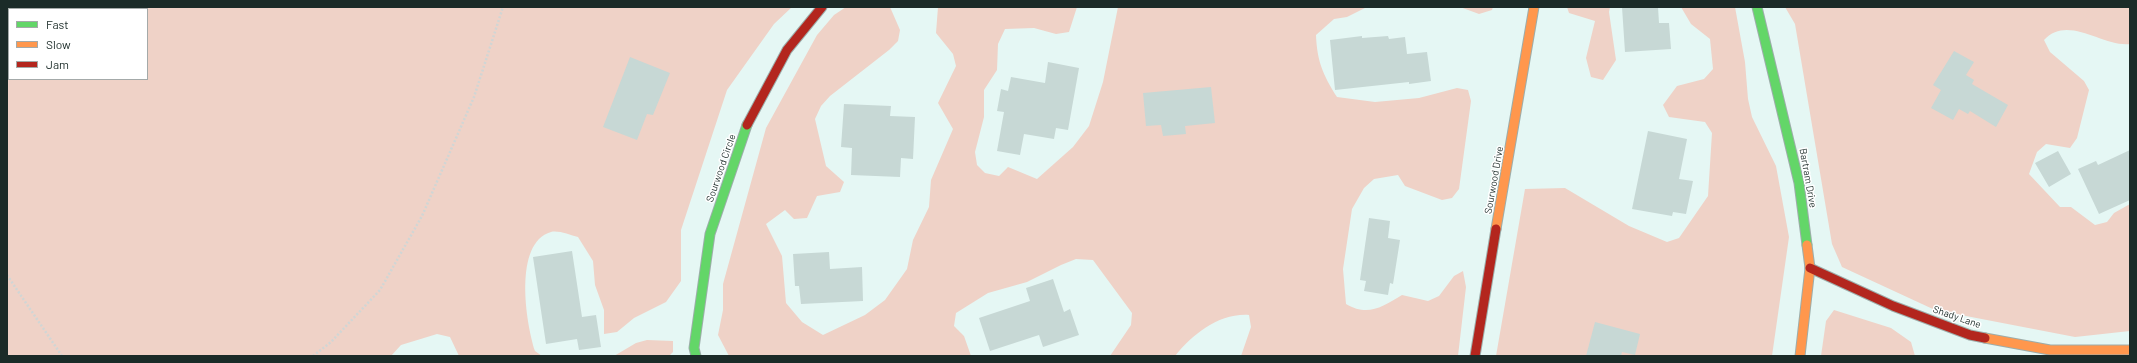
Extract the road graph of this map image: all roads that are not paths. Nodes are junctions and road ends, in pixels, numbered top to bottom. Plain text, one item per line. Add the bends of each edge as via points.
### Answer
1 (822, 7) edge
2 (1534, 7) edge
3 (1757, 7) edge
4 (1810, 268) junction
5 (2130, 350) edge
6 (696, 356) edge
7 (1475, 356) edge
8 (1800, 356) edge

1 - 6 street, Sourwood Circle via 787,50 749,119 710,234 694,348
2 - 7 street, Sourwood Drive
3 - 4 street, Bartram Drive via 1799,183
4 - 5 street, Shady Lane via 1893,306 1970,335 2050,350
4 - 8 street, Bartram Drive

